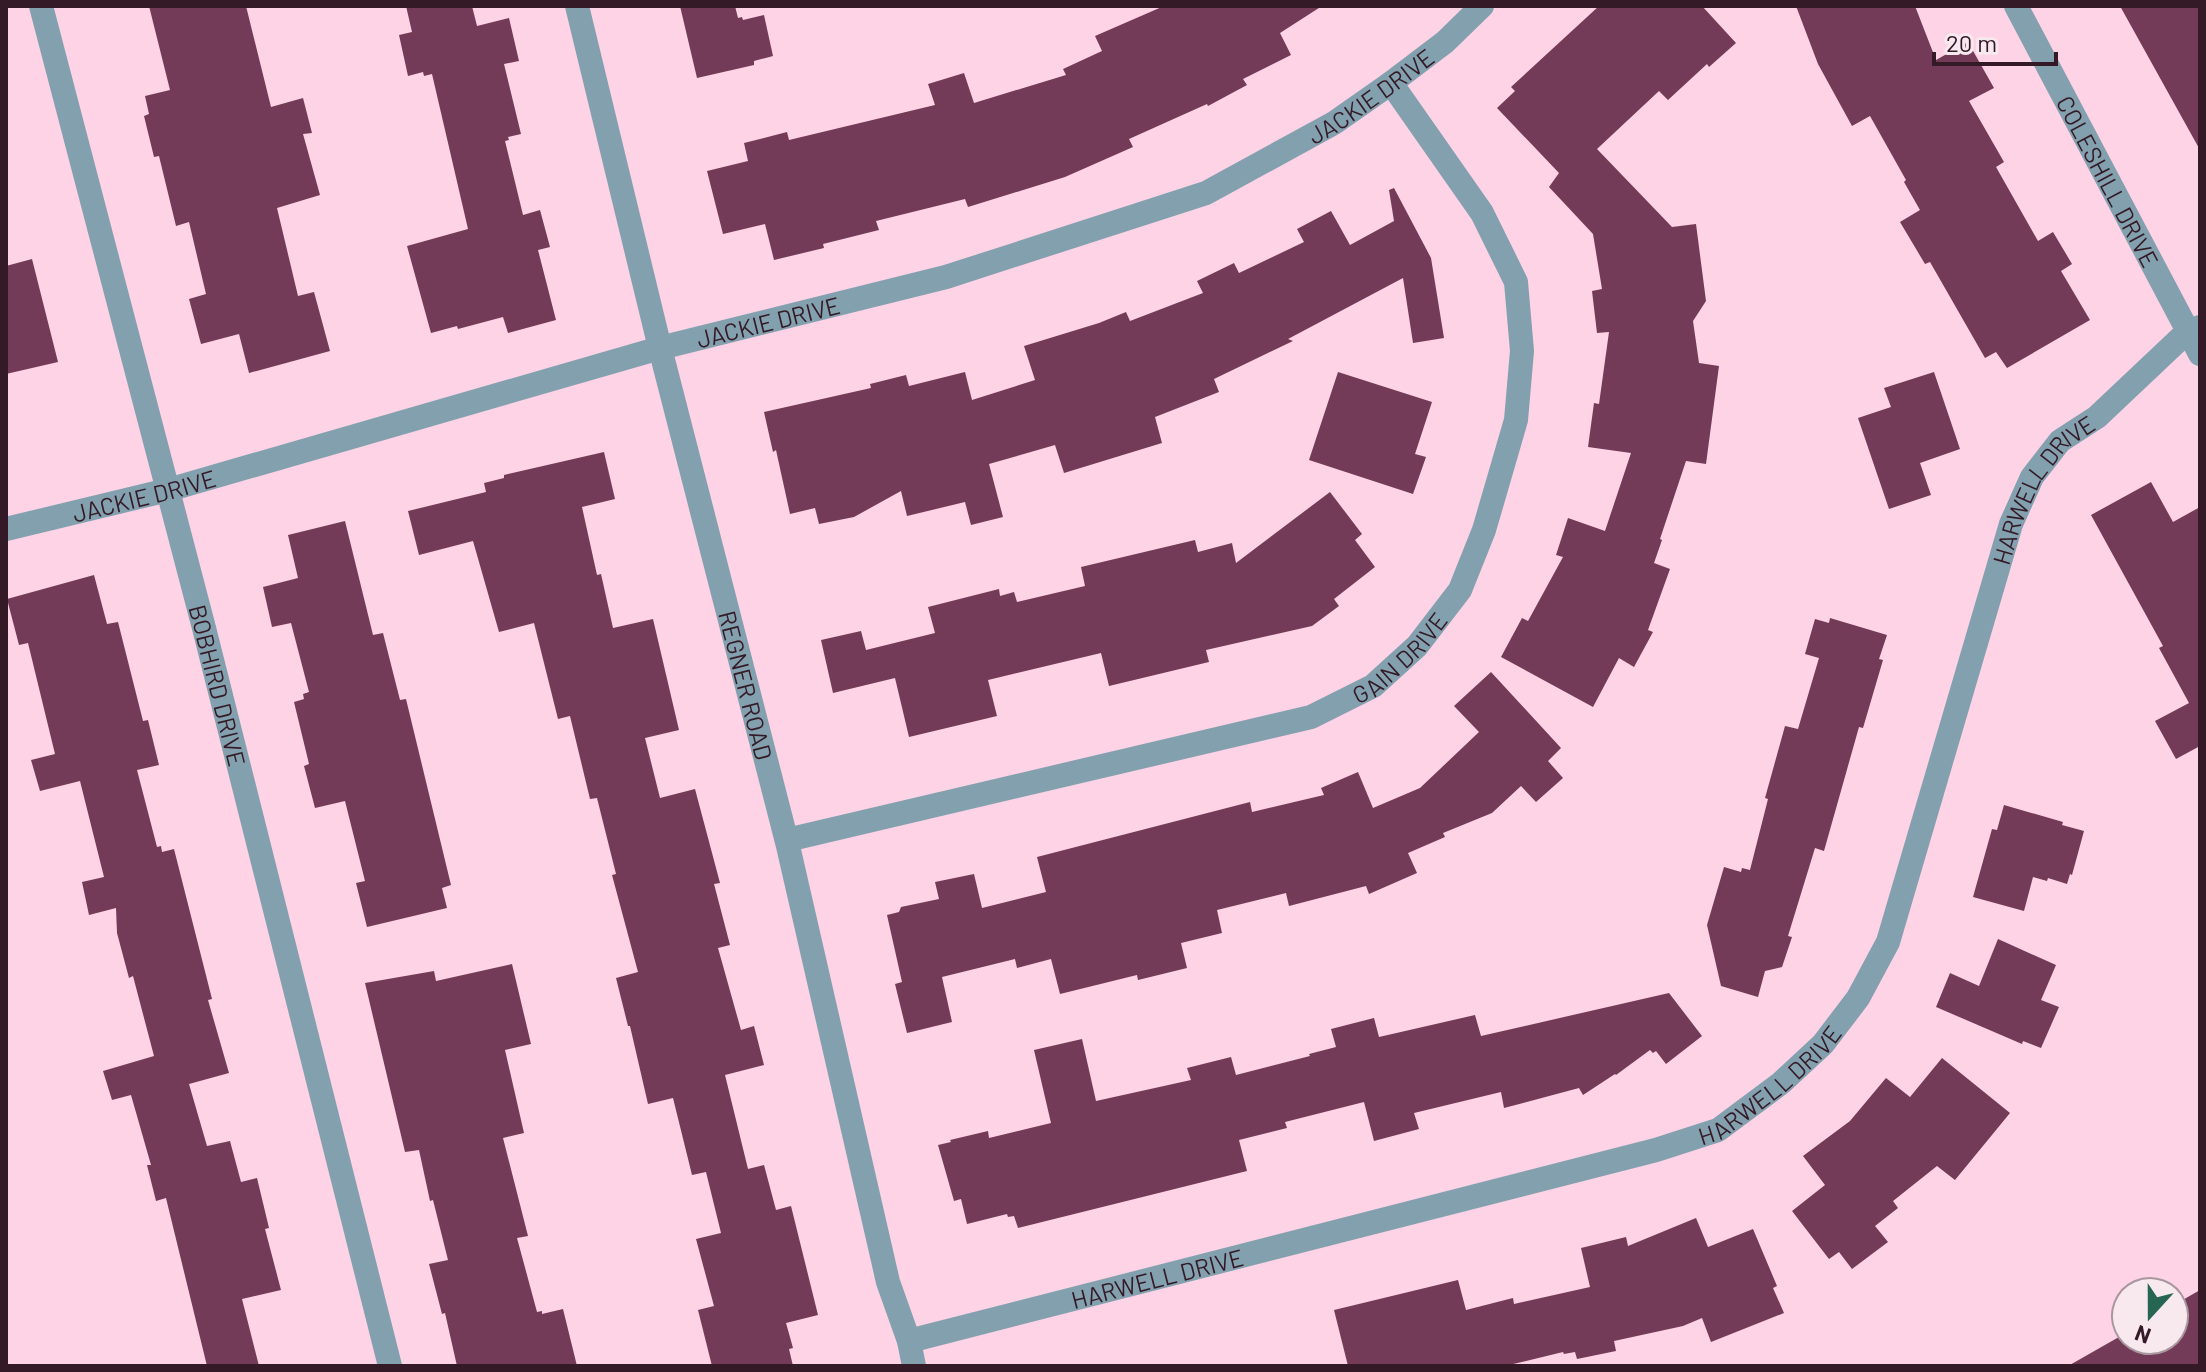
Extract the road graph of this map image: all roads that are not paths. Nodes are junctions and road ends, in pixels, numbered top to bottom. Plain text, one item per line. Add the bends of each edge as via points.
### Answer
1 (41, 6) edge
2 (577, 6) edge
3 (1482, 6) edge
4 (2016, 6) edge
5 (1391, 83) junction
6 (2193, 330) edge
7 (660, 348) junction
8 (2200, 354) edge
9 (168, 490) junction
10 (6, 529) edge
11 (787, 840) junction
12 (909, 1341) junction
13 (390, 1366) edge
14 (914, 1366) edge

1 - 9 street, BOBHIRD DRIVE
2 - 7 street, REGNER ROAD
3 - 5 street, JACKIE DRIVE
4 - 6 street, COLESHILL DRIVE
5 - 7 street, JACKIE DRIVE via 1334,123 1206,193 946,277
5 - 11 street, GAIN DRIVE via 1482,213 1516,282 1522,351 1516,420 1484,530 1460,590 1417,646 1373,686 1311,717
6 - 8 street, COLESHILL DRIVE
6 - 12 street, HARWELL DRIVE via 2097,417 2060,441 2032,477 2011,524 1888,942 1858,998 1823,1044 1781,1083 1718,1130 1656,1150
7 - 9 street, JACKIE DRIVE
7 - 11 street, REGNER ROAD
9 - 10 street, JACKIE DRIVE
9 - 13 street, BOBHIRD DRIVE
11 - 12 street, REGNER ROAD via 888,1282
12 - 14 street, REGNER ROAD

